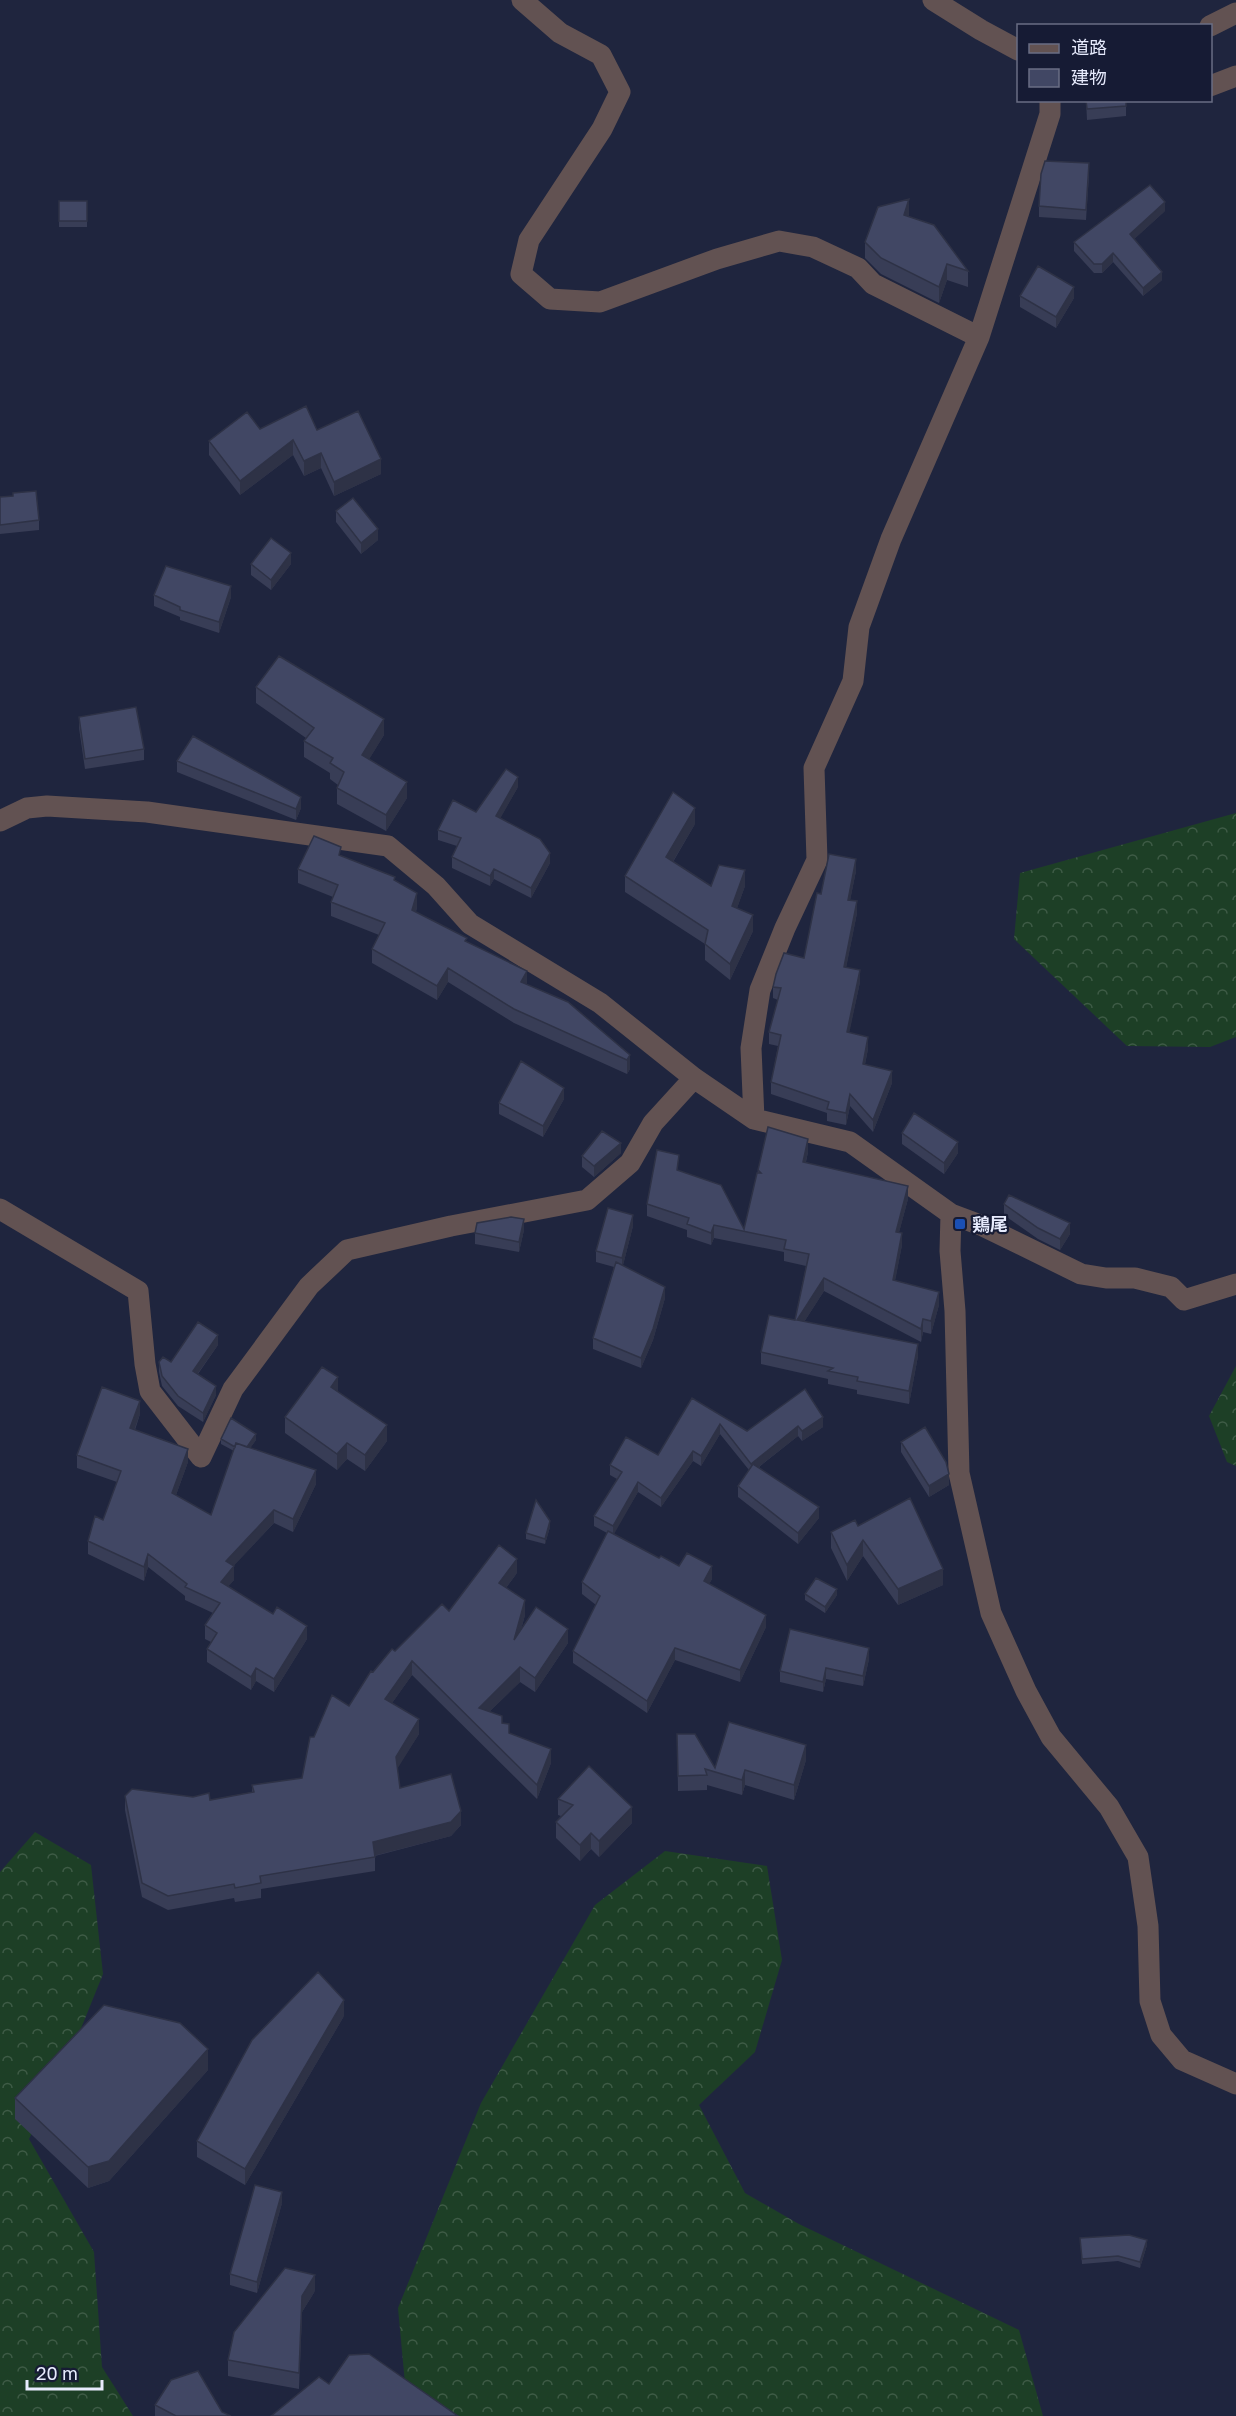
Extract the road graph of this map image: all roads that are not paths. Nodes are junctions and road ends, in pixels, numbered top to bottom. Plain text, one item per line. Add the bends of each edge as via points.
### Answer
1 (522, 0) edge
2 (933, 0) edge
3 (1236, 14) edge
4 (1212, 25) edge
5 (1017, 49) edge
6 (1236, 76) edge
7 (1212, 85) edge
8 (1050, 102) edge
9 (979, 337) junction
10 (0, 821) edge
11 (694, 1078) junction
12 (754, 1119) junction
13 (0, 1209) edge
14 (951, 1214) junction
15 (1236, 1284) edge
16 (1236, 2084) edge

1 - 9 street via 560,33 601,55 620,92 602,129 529,240 521,274 550,300 600,302 779,241 813,247 858,268 873,284
2 - 5 street
3 - 4 street
6 - 7 street
8 - 9 street via 1050,114
9 - 12 street via 891,539 859,627 853,681 814,768 817,860 759,990 751,1048
10 - 11 street via 27,808 47,806 147,812 388,846 436,886 470,924 600,1003
11 - 12 street
11 - 13 street via 653,1123 630,1163 587,1200 347,1250 309,1286 233,1389 201,1457 150,1391 138,1291
12 - 14 street via 850,1142
14 - 15 street via 1081,1274 1135,1278 1171,1287 1184,1300
14 - 16 street via 959,1473 991,1613 1051,1737 1109,1807 1138,1857 1148,1926 1150,2001 1161,2036 1182,2060

